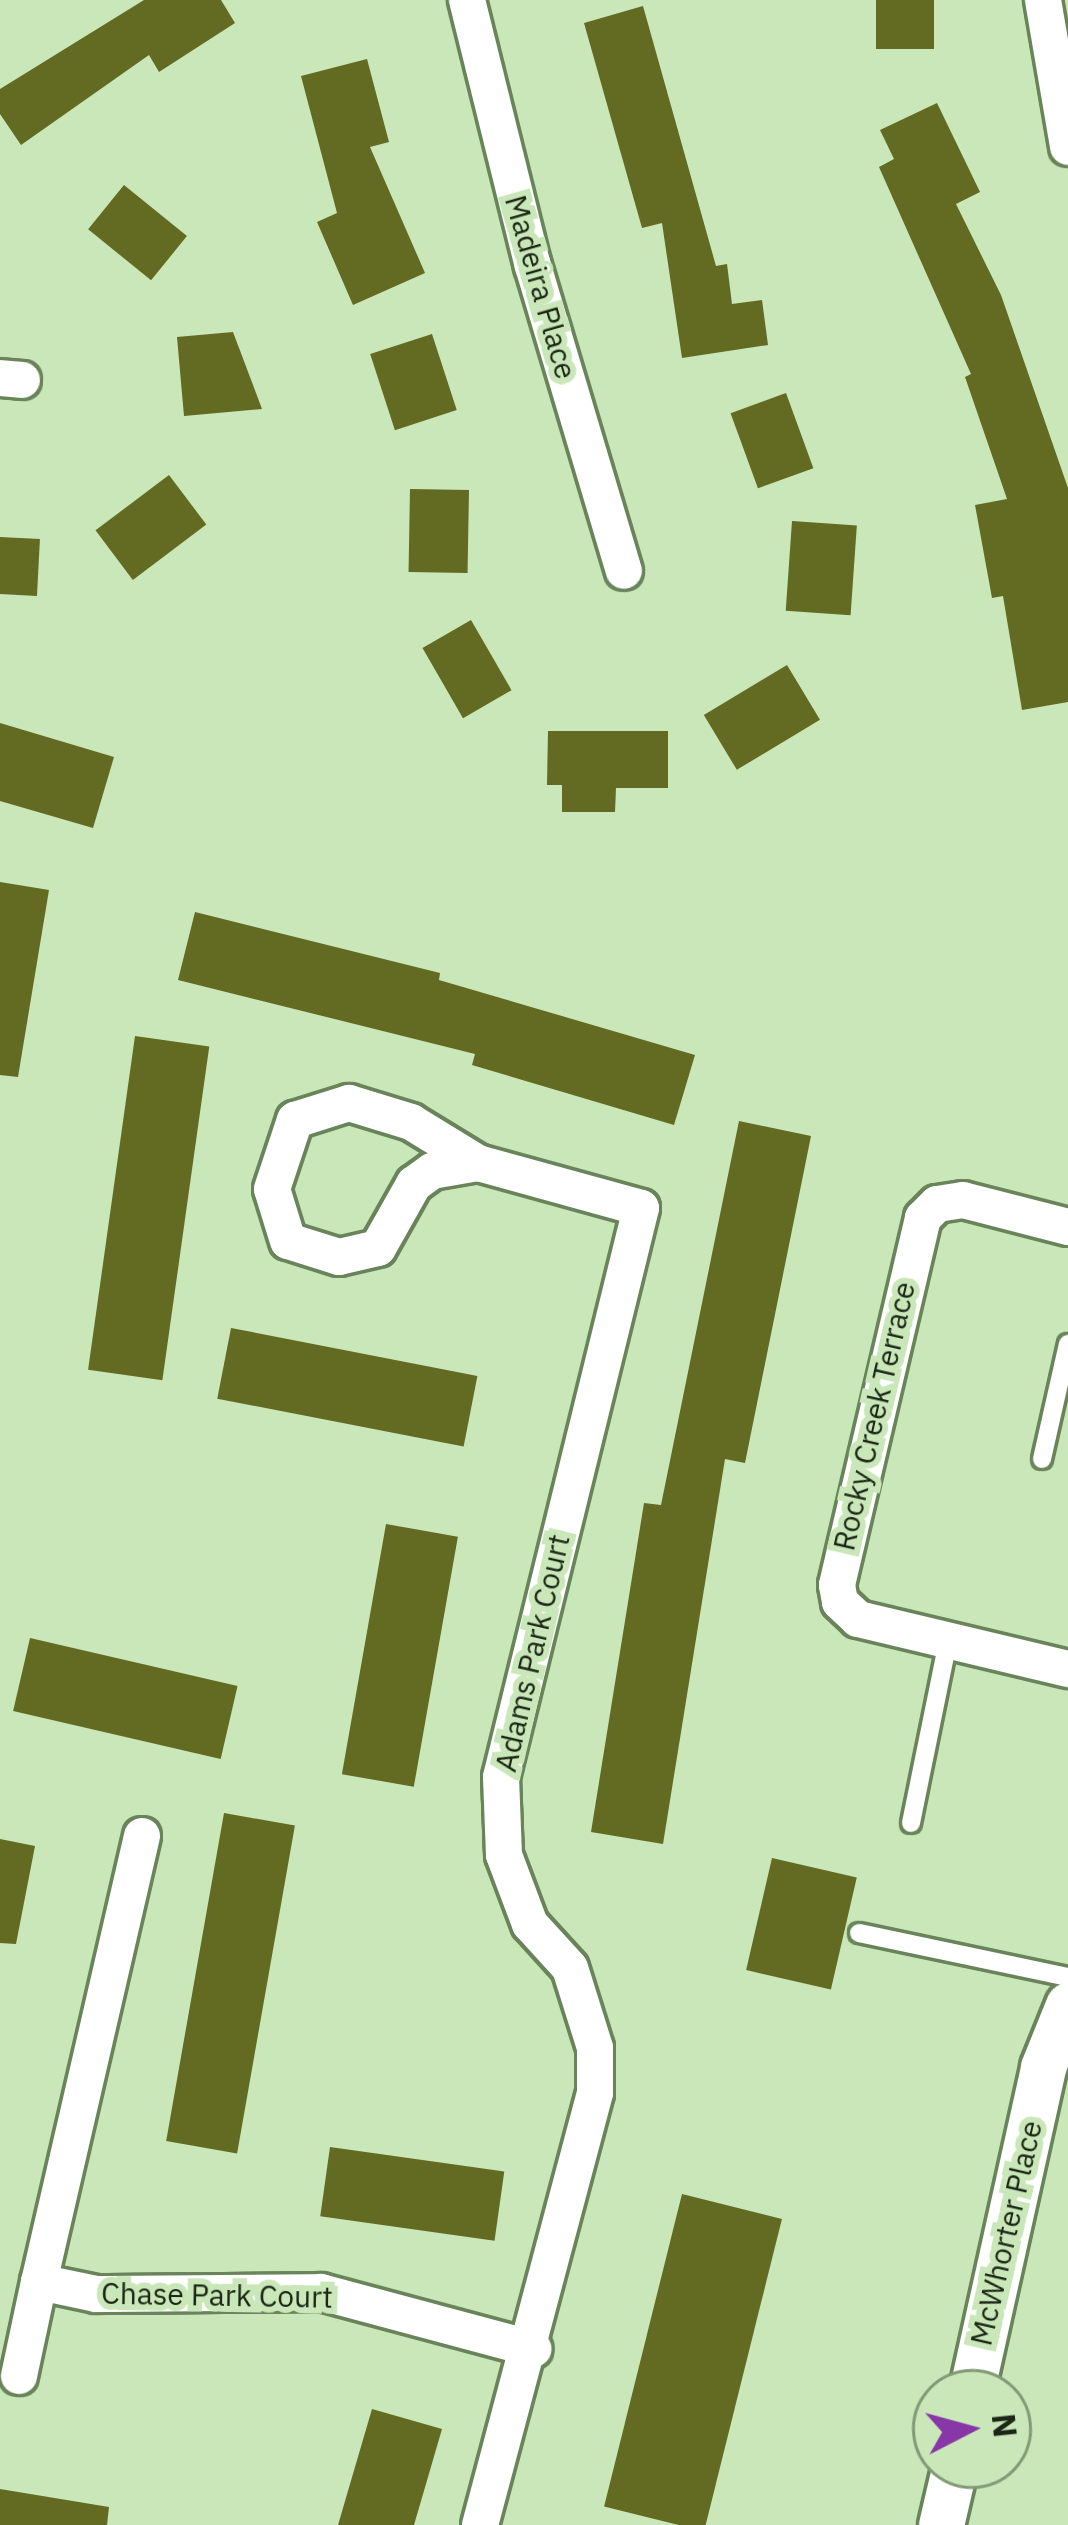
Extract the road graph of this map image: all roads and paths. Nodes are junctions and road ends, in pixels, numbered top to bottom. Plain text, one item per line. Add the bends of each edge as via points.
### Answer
1 (467, 0) edge
2 (1042, 0) edge
3 (1068, 147) edge
4 (624, 571) dead end
5 (478, 1163) junction
6 (1068, 1227) edge
7 (1068, 1344) edge
8 (1042, 1459) dead end
9 (948, 1641) junction
10 (1068, 1669) edge
11 (911, 1823) dead end
12 (142, 1836) dead end
13 (859, 1934) dead end
14 (1068, 1976) edge
15 (1068, 2005) edge
16 (39, 2282) junction
17 (533, 2349) junction
18 (975, 2369) edge
19 (19, 2376) dead end
20 (949, 2489) edge
21 (480, 2525) edge
22 (941, 2525) edge

1 - 4 street, Madeira Place via 527,243
2 - 3 street
5 - 5 street, Adams Park Court via 411,1122 349,1103 295,1120 272,1189 288,1241 339,1257 378,1248 414,1184 432,1171
5 - 17 street, Adams Park Court via 641,1208 501,1777 504,1855 530,1924 570,1968 595,2048 595,2093
6 - 9 street, Rocky Creek Terrace via 962,1200 938,1204 917,1232 837,1594 858,1619
7 - 8 lane
9 - 10 street, Rocky Creek Terrace
9 - 11 lane
12 - 16 street
13 - 14 lane
15 - 18 street, McWhorter Place via 1043,2067
16 - 17 street, Chase Park Court via 96,2294 321,2292
16 - 19 street
17 - 21 street, Adams Park Court
20 - 22 street

